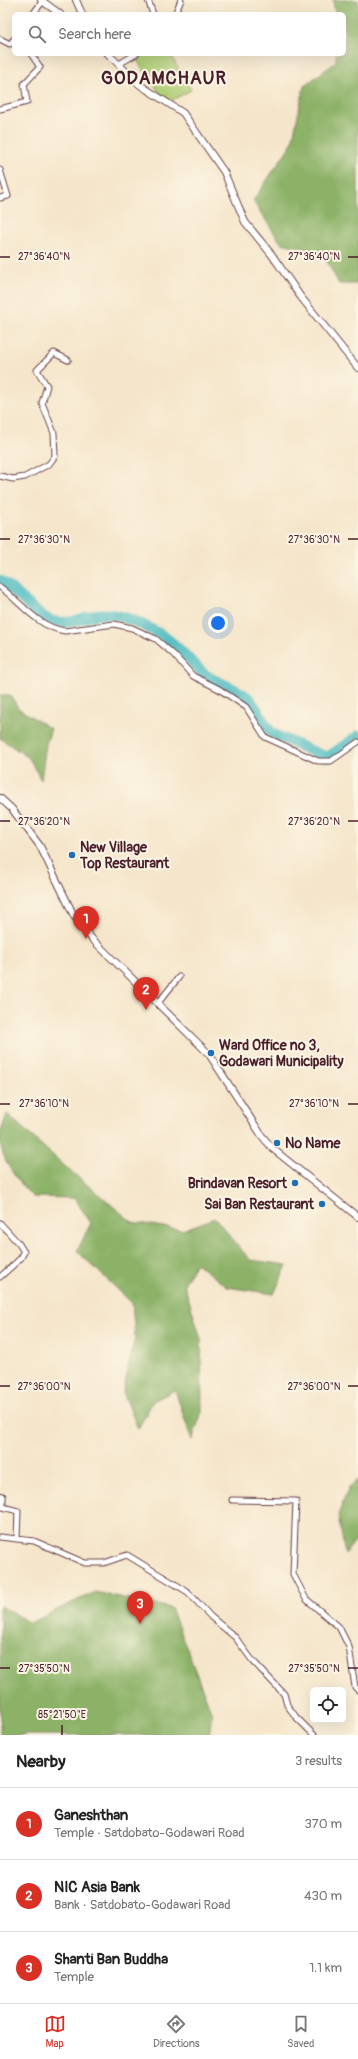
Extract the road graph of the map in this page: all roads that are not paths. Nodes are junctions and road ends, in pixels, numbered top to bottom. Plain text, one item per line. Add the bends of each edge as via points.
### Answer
1 (76, 0) edge
2 (148, 0) edge
3 (181, 0) edge
4 (42, 1) edge
5 (34, 12) edge
6 (57, 12) edge
7 (81, 12) edge
8 (152, 12) edge
9 (176, 12) edge
10 (0, 39) edge
11 (12, 42) edge
12 (32, 56) edge
13 (110, 56) edge
14 (133, 56) edge
15 (119, 64) junction
16 (0, 109) edge
17 (0, 170) edge
18 (0, 198) edge
19 (68, 360) dead end
20 (358, 368) edge
21 (0, 476) edge
22 (0, 587) edge
23 (358, 742) edge
24 (0, 798) edge
25 (179, 977) dead end
26 (158, 1003) junction
27 (358, 1217) edge
28 (0, 1223) edge
29 (0, 1277) edge
30 (0, 1495) edge
31 (232, 1500) dead end
32 (0, 1537) edge
33 (17, 1538) junction
34 (358, 1690) edge
35 (314, 1735) edge

1 - 7 street
2 - 8 street
3 - 9 street
4 - 5 street
4 - 6 street
10 - 11 street via 10,44
12 - 16 street via 40,67 24,84 27,102
13 - 15 street
14 - 15 street
15 - 20 street via 140,85 183,113 224,172 245,222
17 - 18 street via 8,196
19 - 21 street via 54,353 37,370 47,386 42,403 54,433 55,456 49,464 25,477 12,479
22 - 23 street via 35,618 46,626 58,630 114,624 132,628 156,639 193,676 246,707 265,737 318,761 331,761
24 - 26 street via 12,809 40,846 74,916 92,939
25 - 26 street
26 - 27 street via 209,1054 273,1149
28 - 29 street via 24,1252
30 - 33 street via 3,1496 4,1507 18,1511
31 - 34 street via 296,1502 293,1574 306,1599 339,1628 349,1647 355,1687
32 - 33 street
33 - 35 street via 34,1541 85,1563 104,1563 128,1555 188,1592 235,1637 252,1660 284,1694 287,1705 296,1717

